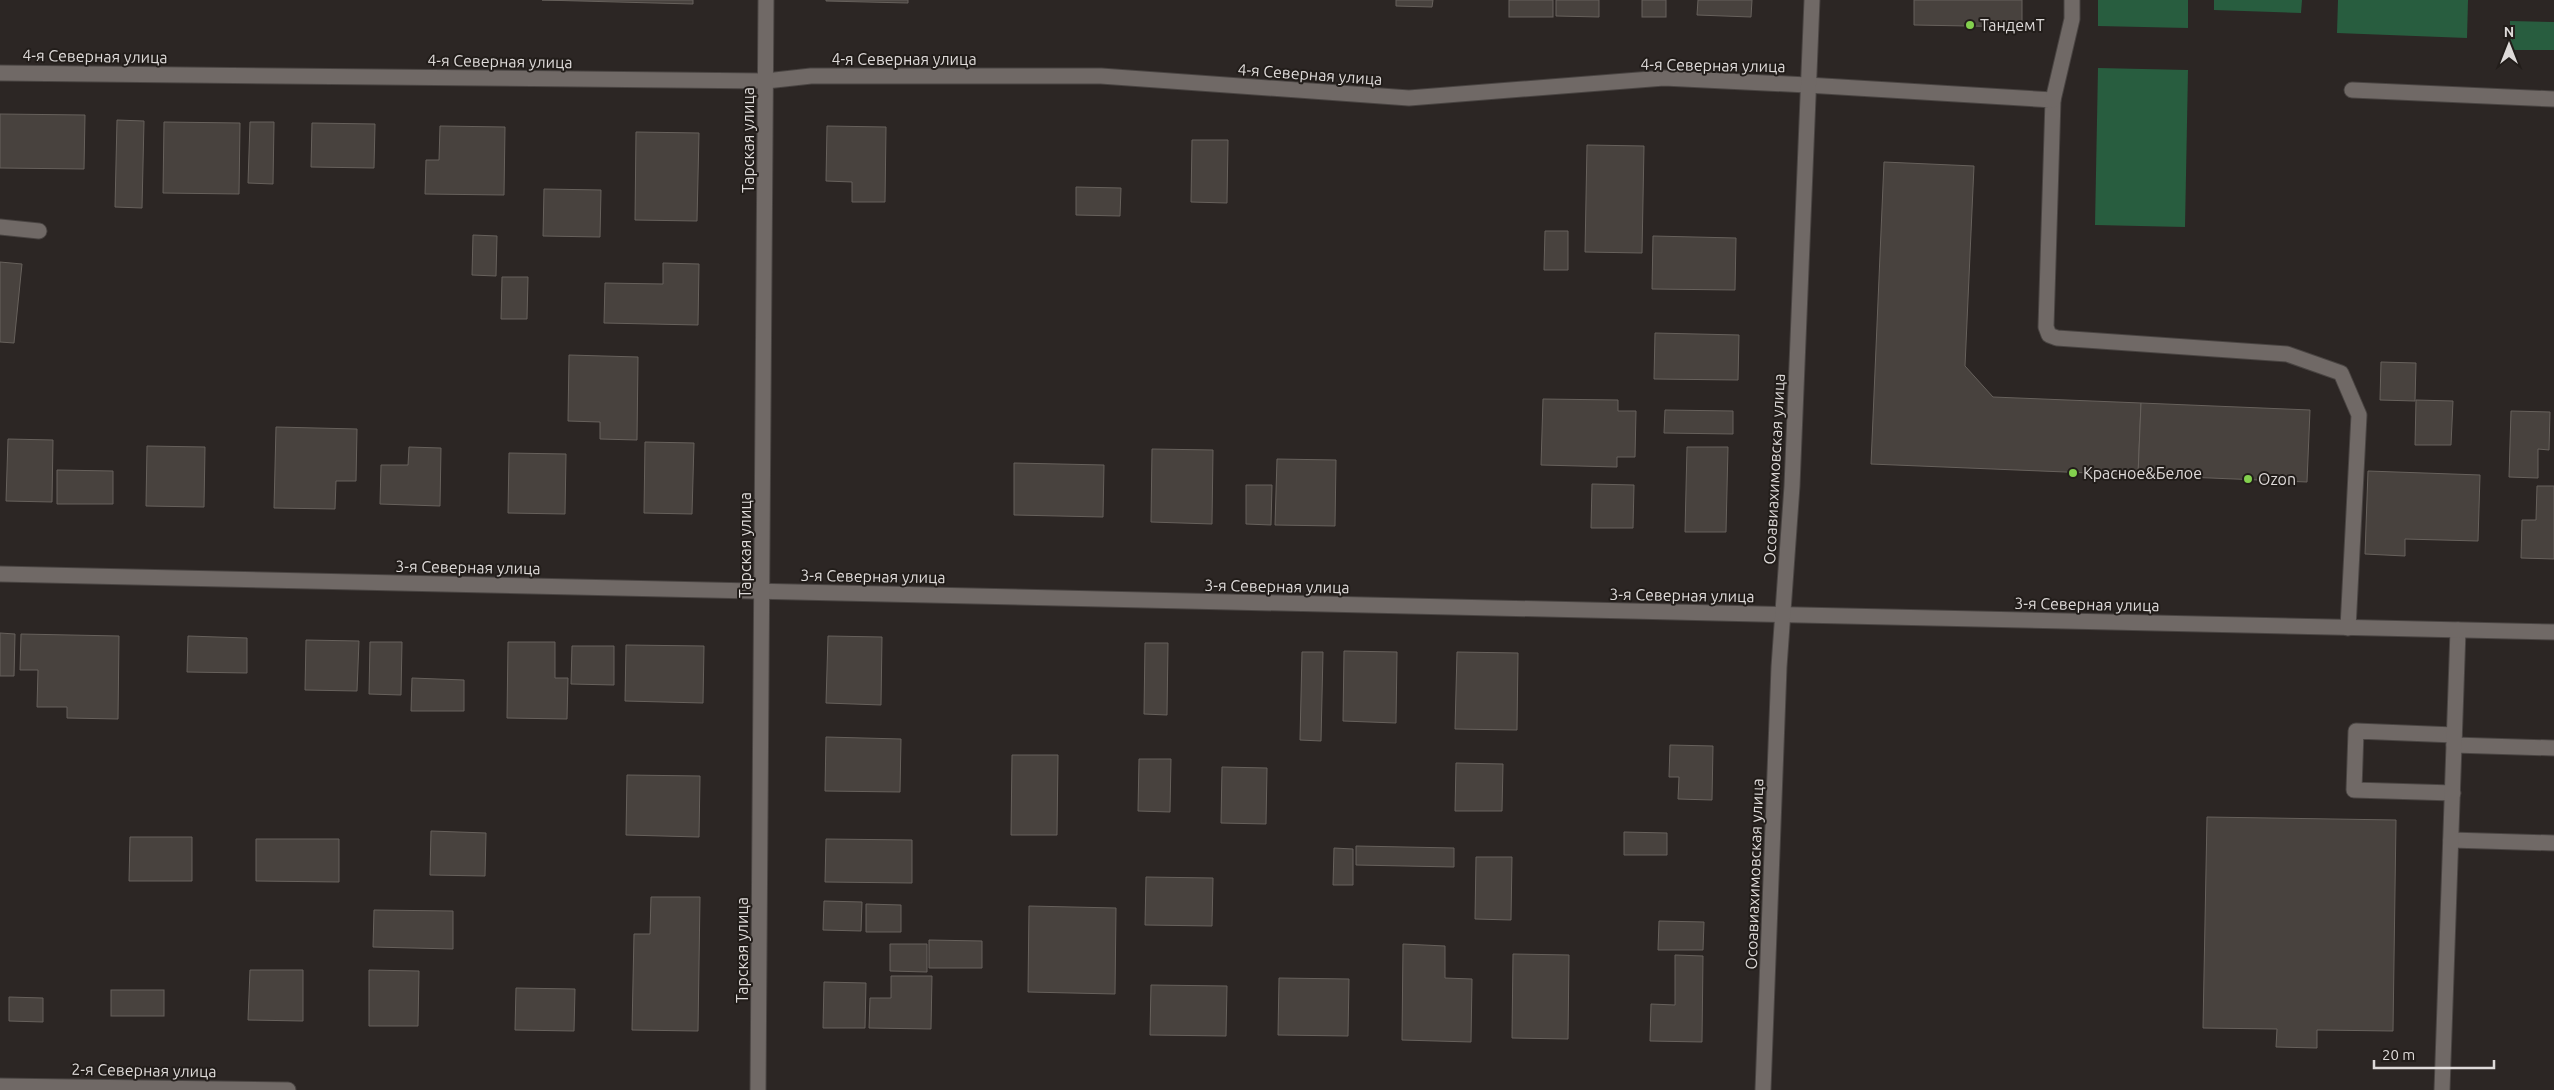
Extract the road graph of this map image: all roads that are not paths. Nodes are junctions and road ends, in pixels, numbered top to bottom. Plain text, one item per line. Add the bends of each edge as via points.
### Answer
1 (766, 0) edge
2 (1812, 0) edge
3 (2072, 0) edge
4 (0, 73) edge
5 (766, 81) junction
6 (1807, 85) junction
7 (2352, 90) dead end
8 (2554, 99) edge
9 (2053, 100) junction
10 (0, 227) edge
11 (39, 231) dead end
12 (0, 574) edge
13 (762, 591) junction
14 (1785, 615) junction
15 (2348, 628) junction
16 (2458, 630) junction
17 (2554, 632) edge
18 (2454, 740) junction
19 (2554, 748) edge
20 (2452, 793) junction
21 (2451, 840) junction
22 (2554, 843) edge
23 (0, 1086) edge
24 (288, 1090) edge
25 (758, 1090) edge
26 (1763, 1090) edge
27 (2442, 1090) edge

1 - 5 street, Тарская улица
2 - 6 street, Осоавиахимовская улица
3 - 9 street via 2072,19
4 - 5 street, 4-я Северная улица
5 - 6 street, 4-я Северная улица via 812,76 1101,76 1409,98 1664,78
5 - 13 street, Тарская улица
6 - 9 street, 4-я Северная улица
6 - 14 street, Осоавиахимовская улица
7 - 8 street
9 - 15 street via 2046,327 2049,335 2287,354 2341,373 2359,415
10 - 11 street
12 - 13 street, 3-я Северная улица
13 - 14 street, 3-я Северная улица
13 - 25 street, Тарская улица
14 - 15 street, 3-я Северная улица
14 - 26 street, Осоавиахимовская улица via 1779,667
15 - 16 street, 3-я Северная улица
16 - 17 street, 3-я Северная улица
16 - 18 street
18 - 19 street
18 - 20 street
18 - 20 street via 2356,731 2354,790
20 - 21 street
21 - 22 street
21 - 27 street
23 - 24 street, 2-я Северная улица

